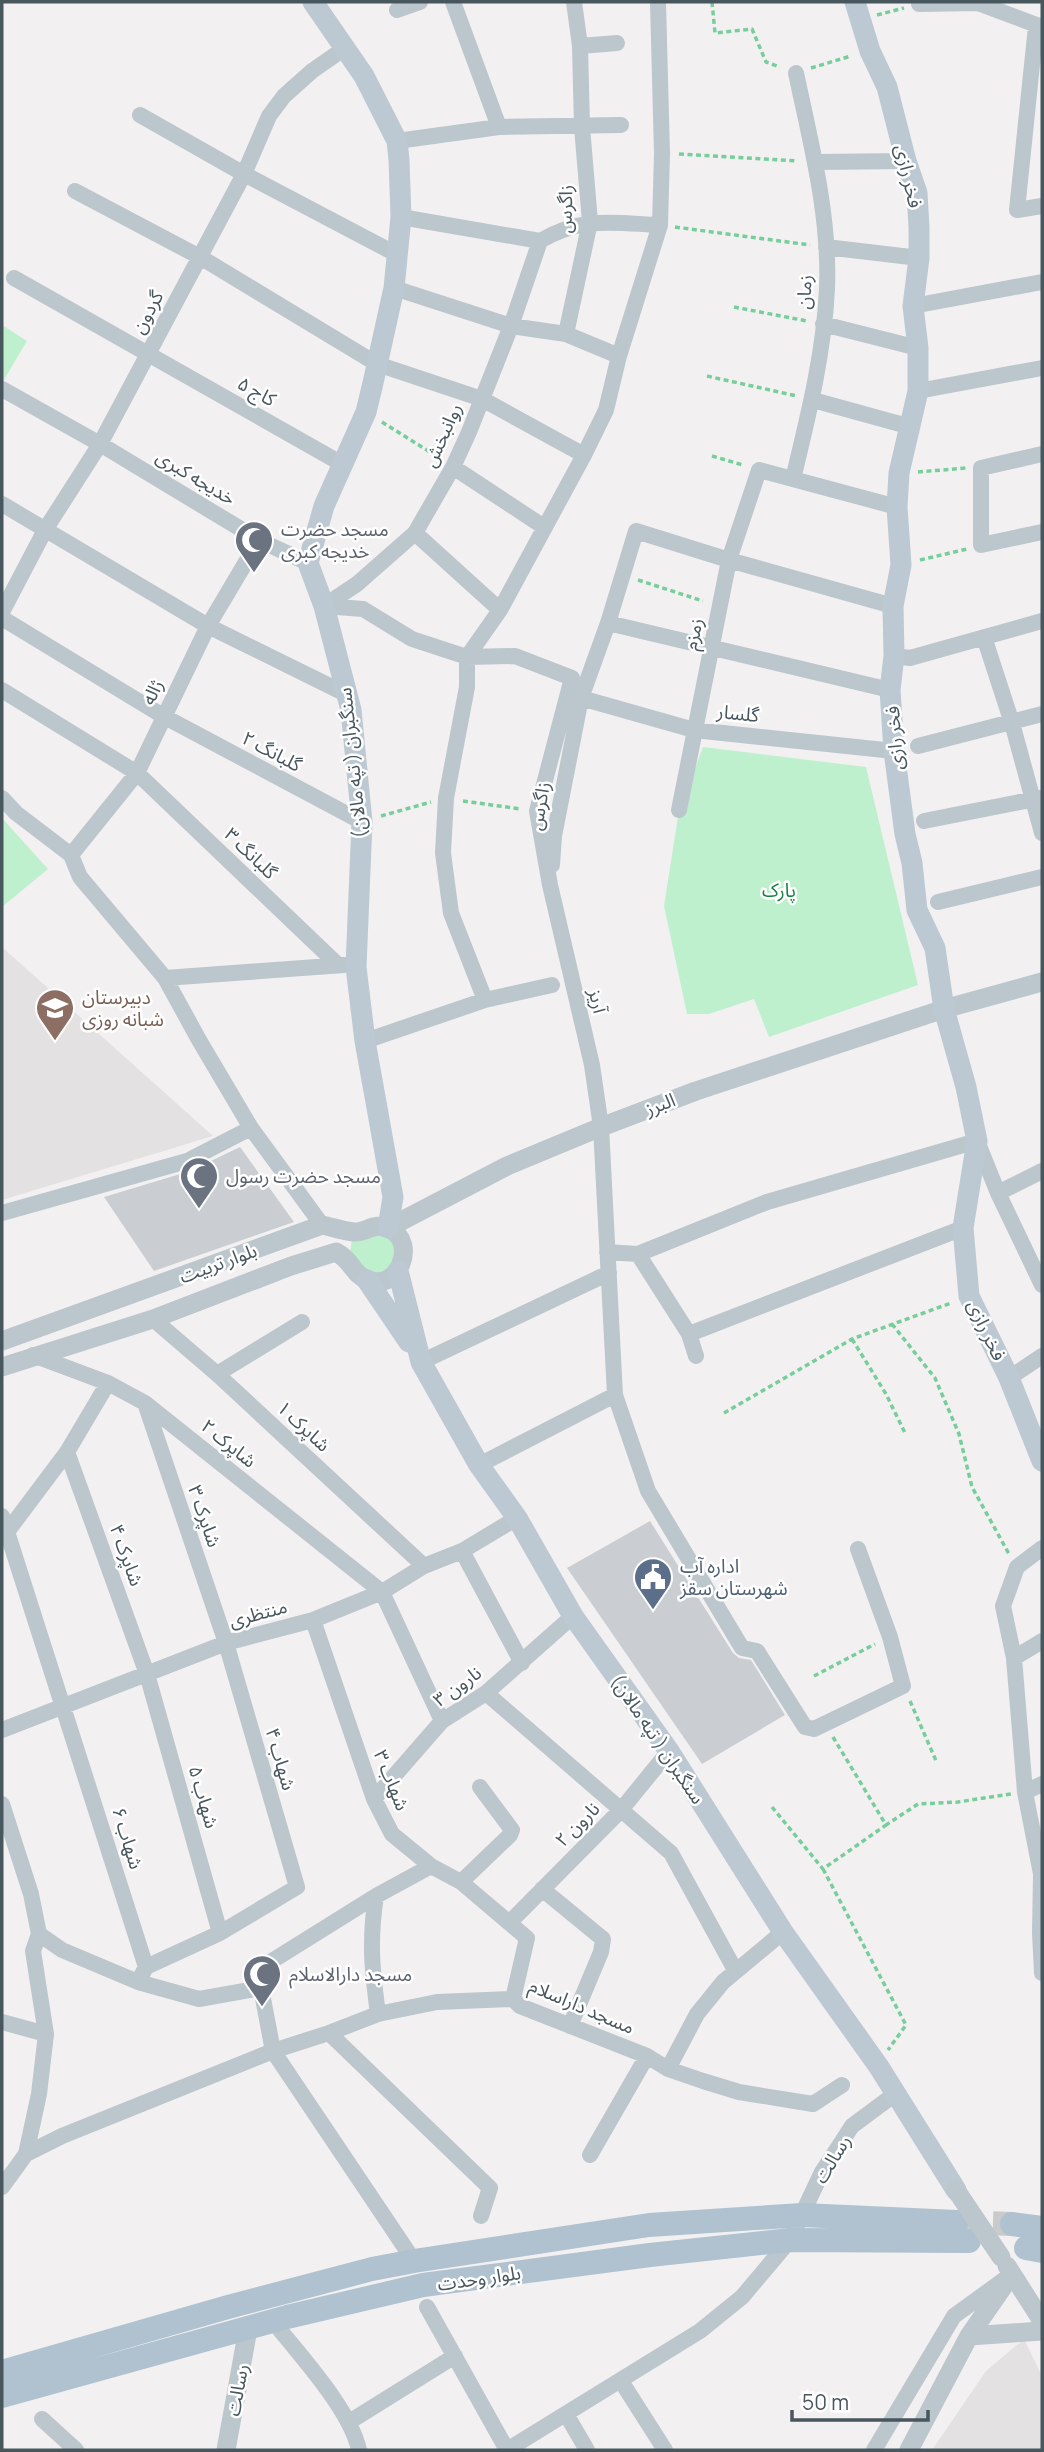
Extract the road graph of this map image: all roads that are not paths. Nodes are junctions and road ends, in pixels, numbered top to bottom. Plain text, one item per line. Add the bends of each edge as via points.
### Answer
1 (313, 2) edge
2 (420, 2) edge
3 (453, 2) edge
4 (574, 2) edge
5 (658, 2) edge
6 (919, 4) road end
7 (397, 10) dead end
8 (858, 11) edge
9 (1039, 26) edge
10 (617, 43) dead end
11 (580, 46) junction
12 (345, 48) junction
13 (796, 72) road end
14 (140, 115) dead end
15 (621, 125) dead end
16 (499, 127) junction
17 (582, 127) junction
18 (397, 141) junction
19 (906, 161) junction
20 (816, 162) junction
21 (244, 174) junction
22 (75, 191) dead end
23 (1042, 206) edge
24 (401, 218) junction
25 (590, 222) junction
26 (660, 225) junction
27 (540, 241) junction
28 (826, 247) junction
29 (398, 255) junction
30 (200, 257) junction
31 (919, 258) junction
32 (14, 278) dead end
33 (1042, 282) edge
34 (394, 288) junction
35 (913, 306) junction
36 (822, 324) junction
37 (511, 326) junction
38 (566, 334) junction
39 (918, 348) junction
40 (148, 354) junction
41 (619, 356) junction
42 (377, 364) junction
43 (1042, 368) edge
44 (2, 389) edge
45 (918, 391) junction
46 (482, 399) junction
47 (813, 400) junction
48 (911, 427) junction
49 (100, 444) junction
50 (1042, 454) edge
51 (584, 455) junction
52 (344, 464) junction
53 (453, 467) junction
54 (793, 479) junction
55 (2, 504) edge
56 (897, 507) junction
57 (544, 527) junction
58 (45, 530) junction
59 (1042, 532) edge
60 (415, 533) junction
61 (259, 540) junction
62 (729, 560) junction
63 (308, 563) junction
64 (324, 606) junction
65 (893, 606) junction
66 (500, 610) junction
67 (2, 612) edge
68 (2, 618) edge
69 (1042, 621) edge
70 (608, 622) junction
71 (208, 626) junction
72 (984, 637) junction
73 (711, 647) junction
74 (894, 656) junction
75 (467, 657) junction
76 (2, 690) edge
77 (890, 690) junction
78 (348, 695) junction
79 (581, 698) junction
80 (1042, 713) edge
81 (163, 716) junction
82 (1012, 723) junction
83 (694, 730) junction
84 (918, 746) dead end
85 (894, 751) junction
86 (137, 773) junction
87 (1037, 798) edge
88 (2, 799) edge
89 (679, 810) dead end
90 (924, 821) dead end
91 (362, 822) junction
92 (1042, 833) edge
93 (71, 855) junction
94 (1042, 877) edge
95 (550, 885) junction
96 (937, 902) dead end
97 (347, 965) junction
98 (165, 978) junction
99 (1042, 982) edge
100 (552, 985) dead end
101 (485, 1000) junction
102 (944, 1009) junction
103 (365, 1041) junction
104 (601, 1127) junction
105 (251, 1128) junction
106 (977, 1141) junction
107 (1042, 1171) edge
108 (998, 1193) junction
109 (2, 1213) edge
110 (322, 1225) junction
111 (388, 1228) junction
112 (963, 1228) junction
113 (357, 1233) junction
114 (607, 1252) junction
115 (638, 1254) junction
116 (349, 1258) junction
117 (398, 1271) junction
118 (609, 1273) junction
119 (367, 1280) junction
120 (1041, 1282) edge
121 (153, 1319) junction
122 (302, 1322) dead end
123 (2, 1330) edge
124 (23, 1334) junction
125 (689, 1334) junction
126 (2, 1341) edge
127 (33, 1355) junction
128 (696, 1356) dead end
129 (1042, 1356) edge
130 (421, 1362) junction
131 (2, 1367) edge
132 (217, 1374) junction
133 (1009, 1378) junction
134 (108, 1383) junction
135 (615, 1395) junction
136 (145, 1403) junction
137 (66, 1452) junction
138 (1042, 1461) edge
139 (479, 1465) junction
140 (517, 1518) junction
141 (4, 1524) edge
142 (1042, 1548) edge
143 (858, 1549) dead end
144 (462, 1551) junction
145 (425, 1566) junction
146 (382, 1592) junction
147 (573, 1616) junction
148 (313, 1620) junction
149 (1042, 1641) edge
150 (226, 1643) junction
151 (1014, 1658) junction
152 (522, 1663) junction
153 (147, 1674) junction
154 (486, 1693) junction
155 (64, 1706) junction
156 (442, 1721) junction
157 (2, 1730) edge
158 (669, 1752) junction
159 (1042, 1784) edge
160 (480, 1787) dead end
161 (1025, 1792) junction
162 (374, 1799) junction
163 (2, 1804) edge
164 (621, 1810) junction
165 (431, 1866) junction
166 (461, 1882) junction
167 (542, 1889) junction
168 (376, 1896) junction
169 (510, 1922) junction
170 (783, 1932) junction
171 (220, 1933) junction
172 (1041, 1933) edge
173 (39, 1934) junction
174 (146, 1967) junction
175 (735, 1970) junction
176 (1042, 1973) edge
177 (138, 1982) junction
178 (261, 1988) junction
179 (513, 1999) junction
180 (378, 2014) junction
181 (2, 2022) edge
182 (570, 2026) junction
183 (329, 2033) junction
184 (46, 2034) junction
185 (273, 2051) junction
186 (648, 2056) junction
187 (668, 2069) junction
188 (842, 2085) dead end
189 (895, 2094) junction
190 (26, 2154) junction
191 (590, 2155) dead end
192 (2, 2187) edge
193 (956, 2190) joint
194 (802, 2215) junction
195 (481, 2216) dead end
196 (1012, 2224) tunnel mouth
197 (1042, 2228) edge
198 (790, 2240) junction
199 (414, 2261) junction
200 (1012, 2274) junction
201 (427, 2307) dead end
202 (1041, 2322) edge
203 (248, 2329) junction
204 (280, 2330) dead end
205 (969, 2336) junction
206 (455, 2356) junction
207 (2, 2372) edge
208 (621, 2381) junction
209 (2, 2396) edge
210 (566, 2414) junction
211 (42, 2419) dead end
212 (349, 2422) junction
213 (76, 2450) edge
214 (226, 2450) edge
215 (359, 2450) edge
216 (507, 2450) edge
217 (587, 2450) edge
218 (665, 2450) edge
219 (874, 2450) edge
220 (909, 2450) edge

1 - 12 main road
2 - 7 street
3 - 16 street
4 - 11 street, زاگرس
5 - 26 street via 663,154
6 - 9 street via 978,3
8 - 19 main road, فخر رازی via 887,87
9 - 23 street via 1017,210
10 - 11 street
11 - 17 street, زاگرس
12 - 18 main road
12 - 21 street, گردون via 284,96 269,116
13 - 20 street, زمان
14 - 21 street
15 - 17 street
16 - 17 street
16 - 18 street
17 - 25 street, زاگرس
18 - 24 main road
19 - 20 street
19 - 31 main road, فخر رازی via 917,193
20 - 28 street, زمان
21 - 29 street
21 - 30 street, گردون
22 - 30 street
24 - 27 street
24 - 29 main road
25 - 26 street
25 - 27 street
25 - 38 street, زاگرس
26 - 41 street
27 - 37 street, روانبخش
28 - 31 street
28 - 36 street, زمان
29 - 34 main road
30 - 40 street, گردون
30 - 42 street
31 - 35 main road, فخر رازی
32 - 40 street, کاج ۵
33 - 35 street
34 - 37 street
34 - 42 main road
35 - 39 main road, فخر رازی
36 - 39 street
36 - 47 street, زمان
37 - 38 street
37 - 46 street, روانبخش
38 - 41 street
39 - 45 main road, فخر رازی
40 - 49 street, گردون
40 - 52 street, کاج ۵
41 - 51 street via 606,410
42 - 46 street
42 - 52 main road via 366,412
43 - 45 street
44 - 49 street, خدیجه کبری
45 - 48 main road, فخر رازی
46 - 51 street
46 - 53 street, روانبخش
47 - 48 street
47 - 54 street, زمان
48 - 56 main road, فخر رازی via 899,473
49 - 58 street, گردون
49 - 61 street, خدیجه کبری
50 - 59 street via 981,468 981,545
51 - 57 street
52 - 63 main road via 324,506
53 - 57 street
53 - 60 street, روانبخش
54 - 56 street
54 - 62 street, زمزم via 759,470
55 - 58 street
56 - 65 main road, فخر رازی via 901,565
57 - 66 street
58 - 67 street, گردون
58 - 71 street
60 - 64 street, روانبخش
60 - 66 street
61 - 63 street, خدیجه کبری
61 - 71 street, ژاله
62 - 65 street
62 - 70 street, زاگرس via 636,531
62 - 73 street, زمزم
63 - 64 main road, سنگبران ( تپه مالان)
64 - 75 street via 363,609 412,639
64 - 78 main road, سنگبران ( تپه مالان)
65 - 74 main road, فخر رازی
66 - 75 street
68 - 81 street, گلبانگ ۲
69 - 72 street
70 - 73 street
70 - 79 street, زاگرس
71 - 78 street
71 - 81 street, ژاله
72 - 74 street via 910,658
72 - 82 street
73 - 77 street
73 - 83 street, زمزم
74 - 77 main road, فخر رازی
75 - 95 street, زاگرس via 515,656 572,678 537,811
75 - 101 street via 467,687 446,798 443,853 451,913
76 - 86 street, گلبانگ ۳
77 - 85 main road, فخر رازی
78 - 91 main road, سنگبران ( تپه مالان)
79 - 83 street, گلسار
79 - 95 street, زاگرس via 554,835
80 - 82 street
81 - 86 street, ژاله
81 - 91 street, گلبانگ ۲
82 - 84 street
82 - 87 street
83 - 85 street, گلسار
83 - 89 street, زمزم
85 - 102 main road, فخر رازی via 917,910 935,948
86 - 93 street, ژاله
86 - 97 street, گلبانگ ۳
87 - 90 street
87 - 92 street
88 - 93 street
91 - 97 main road, سنگبران ( تپه مالان)
93 - 98 street via 80,877
94 - 96 street
95 - 104 street, آریز via 592,1065
97 - 98 street
97 - 103 main road, سنگبران ( تپه مالان)
98 - 105 street
99 - 102 street, البرز
100 - 101 street
101 - 103 street
102 - 104 street, البرز
102 - 106 main road, فخر رازی
103 - 111 main road, سنگبران ( تپه مالان) via 393,1197
104 - 111 street, البرز via 507,1166
104 - 114 street, آریز
105 - 109 street via 187,1161
105 - 110 street
106 - 108 street
106 - 112 main road, فخر رازی
106 - 115 street via 767,1202
107 - 108 street
108 - 120 street
110 - 113 street
110 - 124 street, بلوار تربیت
111 - 113 street via 372,1225
111 - 117 street via 396,1233 404,1250
112 - 125 street
112 - 133 main road, فخر رازی via 970,1296
113 - 116 street
114 - 115 street
114 - 118 street, آریز
115 - 125 street
116 - 119 street via 354,1270
116 - 121 street, بلوار تربیت via 337,1252 291,1266
117 - 119 street via 378,1282
117 - 130 main road, سنگبران ( تپه مالان)
118 - 130 street
118 - 135 street, آریز
119 - 130 main road
121 - 127 street, بلوار تربیت
121 - 132 street, شاپرک ۱
122 - 132 street
123 - 124 street
124 - 126 street, بلوار تربیت
125 - 128 street
127 - 131 street, بلوار تربیت
127 - 134 street, شاپرک ۲
129 - 133 street
130 - 139 main road, سنگبران ( تپه مالان)
132 - 145 street, شاپرک ۱
133 - 138 main road, فخر رازی
134 - 136 street, شاپرک ۲
134 - 137 street
135 - 139 street
135 - 143 street, آریز via 648,1491 742,1648 757,1651 805,1727 814,1729 903,1686
136 - 146 street, شاپرک ۲
136 - 150 street, شاپرک ۳
137 - 141 street
137 - 153 street, شاپرک ۴
139 - 140 main road, سنگبران ( تپه مالان)
140 - 144 street, منتظری
140 - 147 main road, سنگبران ( تپه مالان)
141 - 155 street, شهاب ۶
142 - 151 street via 1017,1567 1003,1606
144 - 145 street, منتظری
144 - 152 street
145 - 146 street, منتظری
146 - 148 street, منتظری
146 - 156 street
147 - 152 street, نارون ۳
147 - 158 main road, سنگبران ( تپه مالان)
148 - 150 street, منتظری
148 - 162 street, شهاب ۳
149 - 151 street
150 - 153 street, منتظری
150 - 171 street, شهاب ۴ via 297,1887
151 - 161 street
152 - 154 street, نارون ۳
153 - 155 street, منتظری
153 - 171 street, شهاب ۵
154 - 156 street, نارون ۳
154 - 164 street
155 - 157 street, منتظری
155 - 174 street, شهاب ۶
156 - 162 street, نارون ۳
158 - 164 street, نارون ۲
158 - 170 main road, سنگبران ( تپه مالان)
159 - 161 street
160 - 166 street via 512,1829
161 - 172 street via 1041,1874
162 - 165 street, شهاب ۳ via 392,1834
163 - 173 street
164 - 167 street, نارون ۲
164 - 175 street via 671,1853
165 - 166 street, شهاب ۳
165 - 168 street
166 - 169 street, شهاب ۳
167 - 169 street, نارون ۲
167 - 182 street via 603,1939
168 - 178 street via 251,1974
168 - 180 street via 370,1956
169 - 179 street, شهاب ۳ via 527,1937
170 - 175 street
170 - 189 main road, سنگبران ( تپه مالان)
171 - 174 street
172 - 176 street
173 - 177 street via 62,1950
173 - 184 street via 33,1951
174 - 177 street
175 - 187 street via 697,2014
177 - 178 street via 199,1999
178 - 185 street
179 - 180 street, مسجد داراسلام via 436,2002
179 - 182 street, مسجد داراسلام
180 - 183 street, مسجد داراسلام
181 - 184 street
182 - 186 street, مسجد داراسلام
183 - 185 street, مسجد داراسلام
183 - 195 street via 490,2188
184 - 190 street
185 - 190 street, مسجد داراسلام
185 - 199 street
186 - 187 street, مسجد داراسلام
186 - 191 street
187 - 188 street, مسجد داراسلام via 739,2092 813,2104
189 - 193 main road, سنگبران ( تپه مالان)
189 - 194 street, رسالت via 852,2126 822,2172
190 - 192 street
193 - 200 street, bridge
194 - 198 street, رسالت
194 - 198 main road, بلوار وحدت via 963,2232
194 - 199 main road, بلوار وحدت via 649,2225
196 - 197 main road
198 - 203 main road, بلوار وحدت via 423,2285
198 - 208 street, رسالت via 742,2297 700,2331
199 - 207 main road, بلوار وحدت via 228,2307
200 - 202 street
200 - 205 street
200 - 219 street via 954,2316
201 - 206 street
202 - 205 street
203 - 209 main road, بلوار وحدت
203 - 214 street, رسالت
204 - 212 street
205 - 220 street
206 - 212 street
206 - 216 street
208 - 210 street, رسالت
208 - 218 street
210 - 216 street, رسالت
210 - 217 street
211 - 213 street
212 - 215 street

